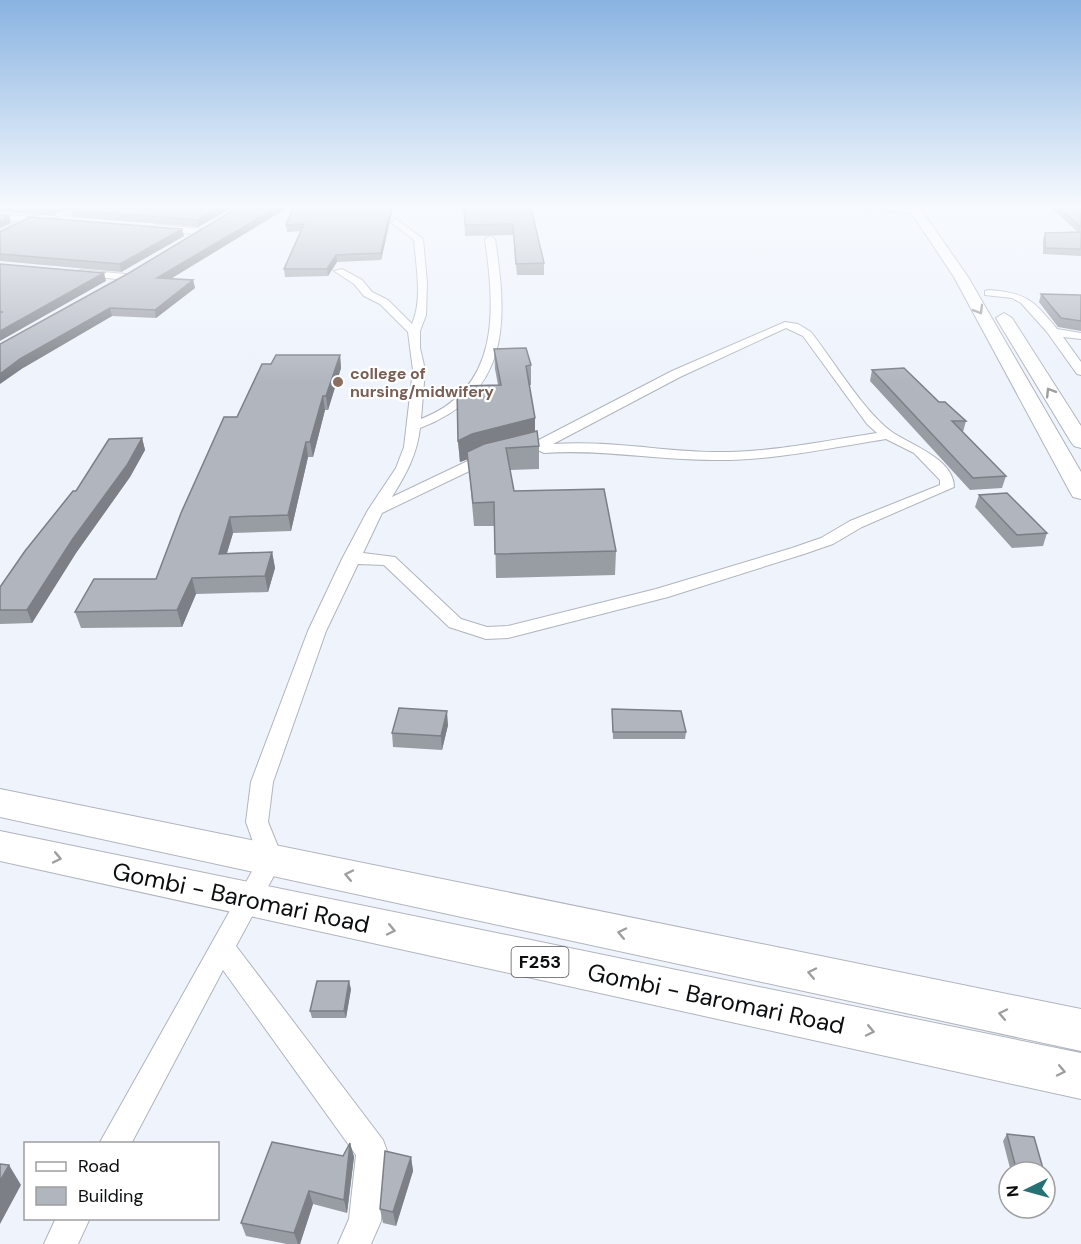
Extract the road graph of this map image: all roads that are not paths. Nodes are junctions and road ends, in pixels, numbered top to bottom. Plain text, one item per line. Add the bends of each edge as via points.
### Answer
1 (420, 266) edge
2 (493, 266) edge
3 (954, 266) edge
4 (968, 266) edge
5 (339, 271) dead end
6 (69, 272) edge
7 (107, 288) edge
8 (990, 293) junction
9 (414, 331) junction
10 (1053, 332) junction
11 (1081, 336) edge
12 (1081, 345) edge
13 (1068, 350) junction
14 (1081, 371) edge
15 (414, 426) junction
16 (888, 435) junction
17 (1081, 442) edge
18 (510, 453) junction
19 (1081, 492) edge
20 (376, 510) junction
21 (350, 559) junction
22 (0, 803) edge
23 (0, 846) edge
24 (271, 859) junction
25 (248, 900) junction
26 (222, 946) junction
27 (1081, 1030) edge
28 (1081, 1076) edge
29 (115, 1142) edge
30 (73, 1220) edge
31 (60, 1244) edge
32 (354, 1244) edge

1 - 9 street via 421,315
2 - 15 street via 498,312 496,344 485,371 447,412
3 -> 19 main road
4 - 8 main road
5 - 9 street via 384,302
6 - 7 street via 131,274
8 - 10 street via 1018,297
17 -> 8 main road
9 - 15 street via 419,370
10 - 11 street
10 - 13 street
12 - 13 street
13 - 14 street
15 - 20 street via 404,468
16 - 18 street via 737,456 566,446
16 - 18 street via 835,375 807,334 785,325 676,374 538,446
16 - 21 street via 930,459 948,478 947,487 798,551 662,593 508,632 486,633 456,622 389,561
18 - 20 street via 478,461
20 - 21 street
21 - 24 street via 317,631 262,782 257,822
22 - 24 main road, F253
23 -> 25 main road, Gombi - Baromari Road / F253
24 - 25 street
27 -> 24 main road, F253
25 - 26 street
25 -> 28 main road, Gombi - Baromari Road / F253
26 - 29 street
26 - 32 street via 372,1151 365,1221
30 - 31 street

